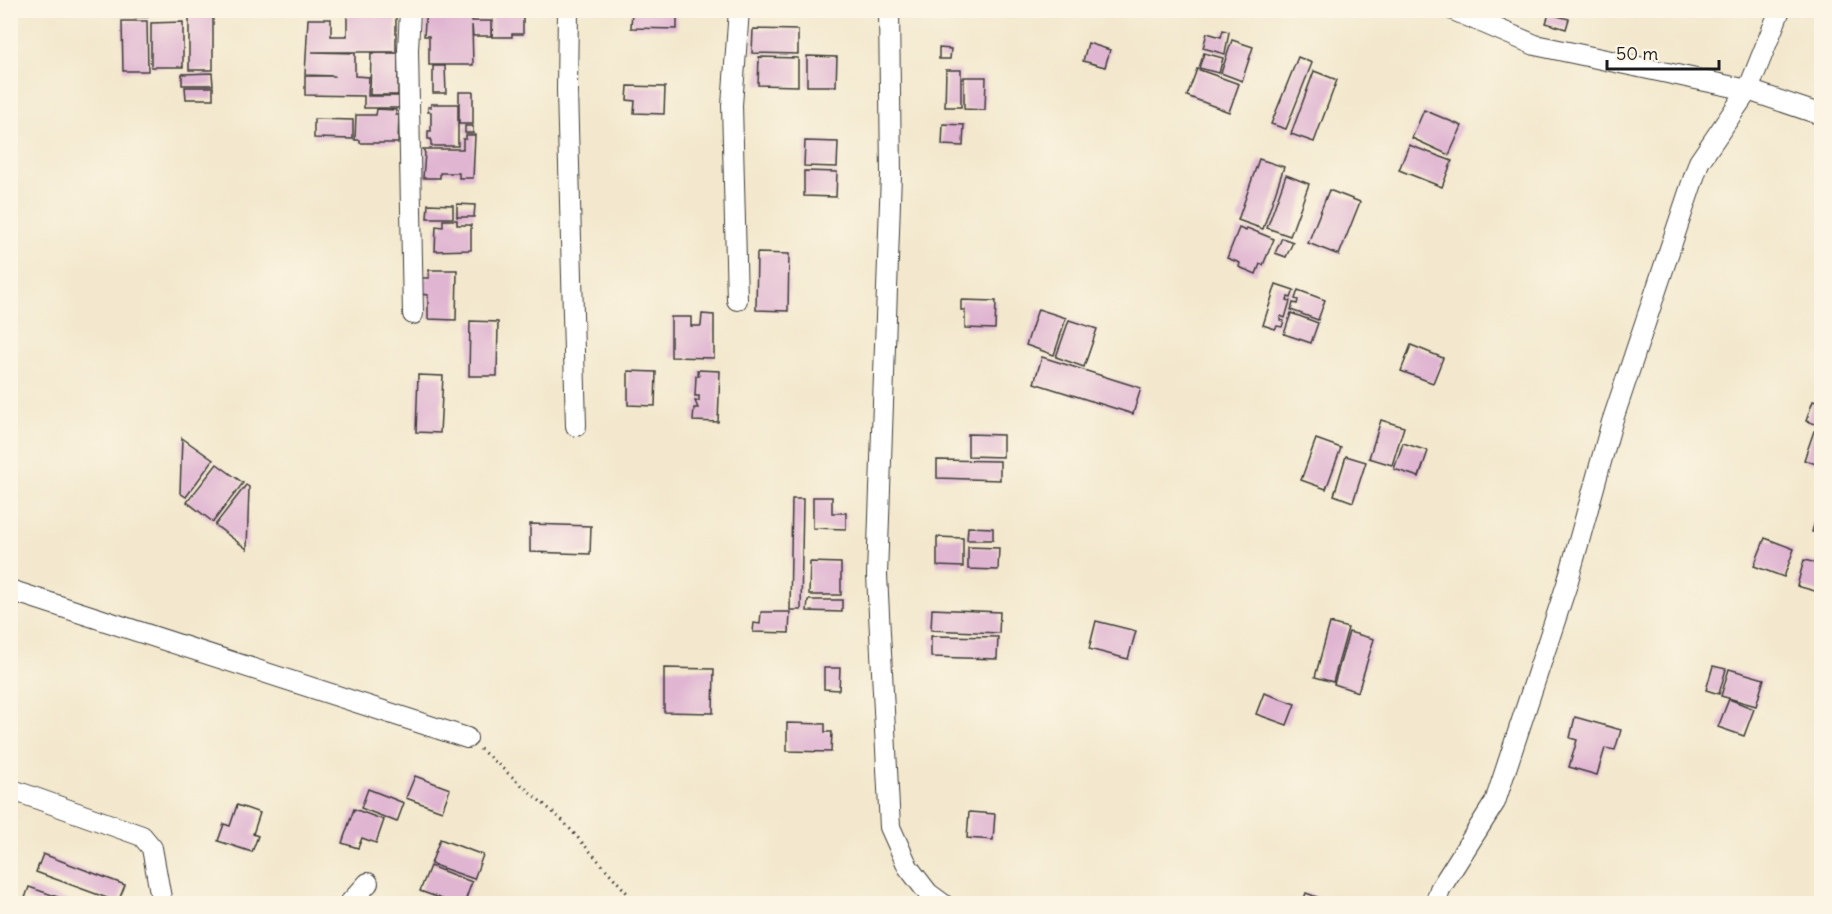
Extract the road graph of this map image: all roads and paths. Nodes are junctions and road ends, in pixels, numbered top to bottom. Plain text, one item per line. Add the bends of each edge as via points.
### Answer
1 (410, 10) edge
2 (568, 10) edge
3 (739, 10) edge
4 (889, 10) edge
5 (1454, 10) edge
6 (1780, 10) edge
7 (1748, 90) junction
8 (1821, 115) edge
9 (737, 300) dead end
10 (412, 314) dead end
11 (576, 426) dead end
12 (10, 590) edge
13 (467, 738) joint
14 (10, 789) edge
15 (368, 883) dead end
16 (164, 902) edge
17 (349, 903) edge
18 (637, 903) edge
19 (943, 903) edge
20 (1436, 903) edge

1 - 10 street
2 - 11 street
3 - 9 street via 732,105
4 - 19 street via 891,174 876,575 890,827 908,867 928,893
5 - 7 street via 1535,45
6 - 7 street
7 - 8 street
7 - 20 street via 1699,162 1612,422 1567,584 1495,802 1440,889
12 - 13 street
13 - 18 path via 562,820
14 - 16 street via 142,836 152,848
15 - 17 street

